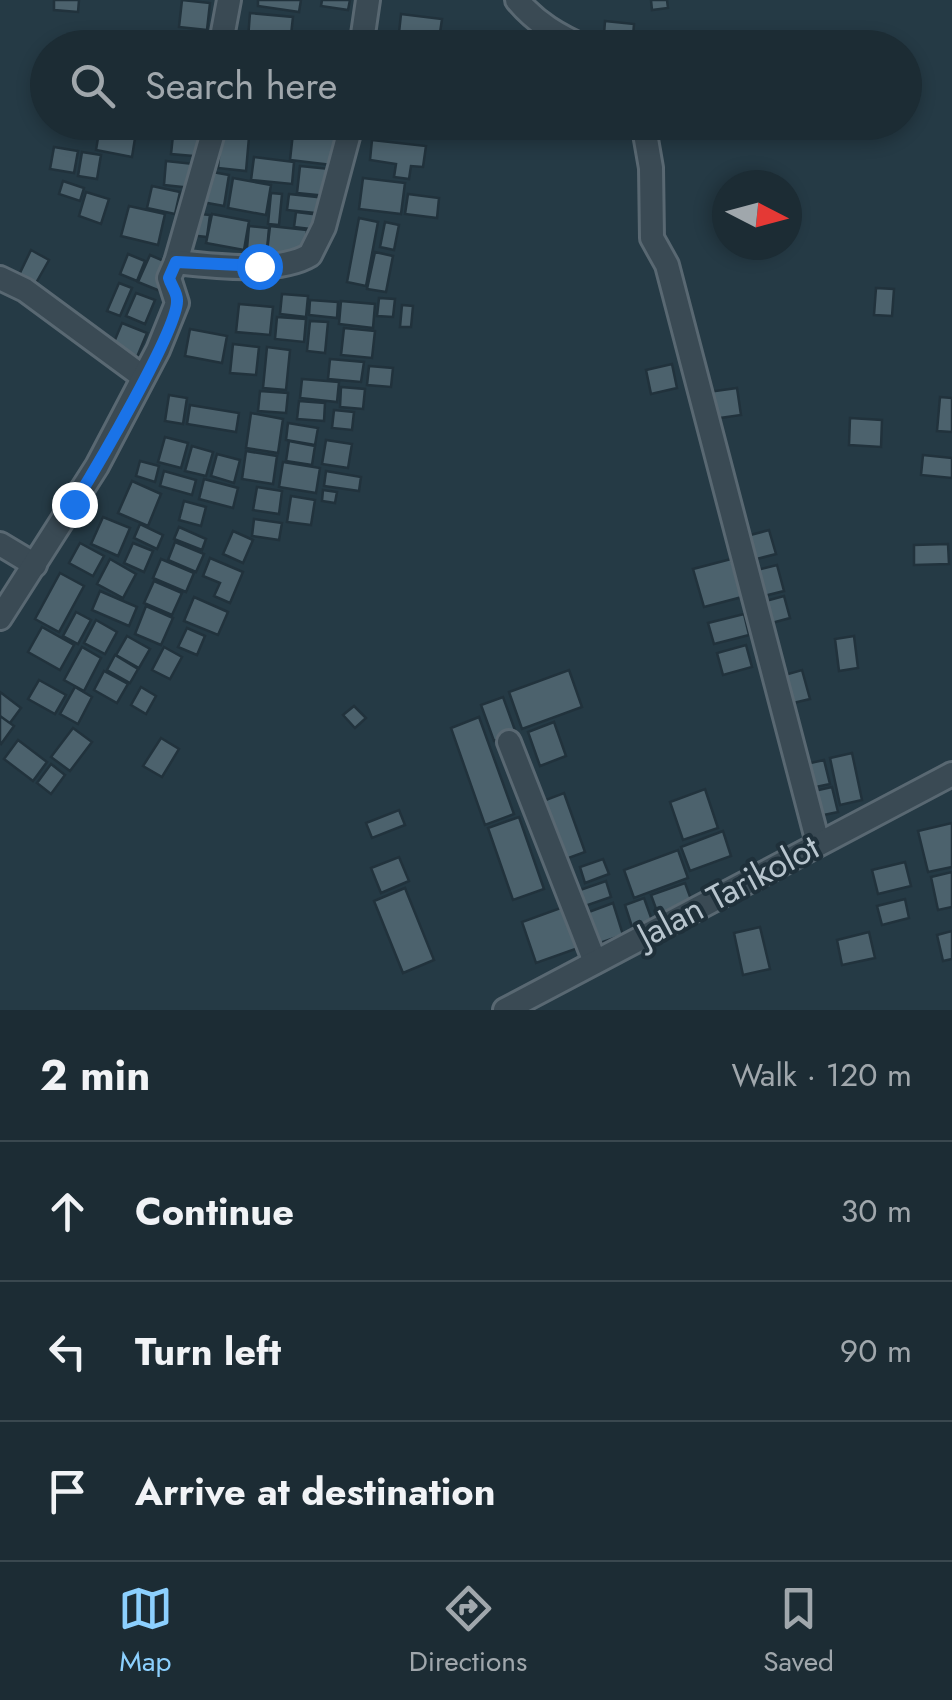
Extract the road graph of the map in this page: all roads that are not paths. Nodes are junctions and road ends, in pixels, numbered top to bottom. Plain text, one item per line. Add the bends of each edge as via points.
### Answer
1 (229, 0) edge
2 (368, 0) edge
3 (517, 0) edge
4 (223, 30) edge
5 (364, 30) edge
6 (551, 30) edge
7 (211, 140) edge
8 (347, 140) edge
9 (646, 140) edge
10 (176, 262) junction
11 (0, 278) edge
12 (143, 378) junction
13 (0, 544) edge
14 (35, 564) junction
15 (0, 618) edge
16 (509, 742) dead end
17 (952, 774) edge
18 (818, 842) junction
19 (596, 962) junction
20 (505, 1010) edge

1 - 4 street
2 - 5 street
3 - 6 street
7 - 10 street
8 - 10 street via 310,255 259,266
9 - 18 street via 652,238 666,266
10 - 12 street via 169,278 176,309
11 - 12 street
12 - 14 street
13 - 14 street
14 - 15 street
16 - 19 street
17 - 18 street, Jalan Tarikolot
18 - 19 street, Jalan Tarikolot
19 - 20 street, Jalan Tarikolot

